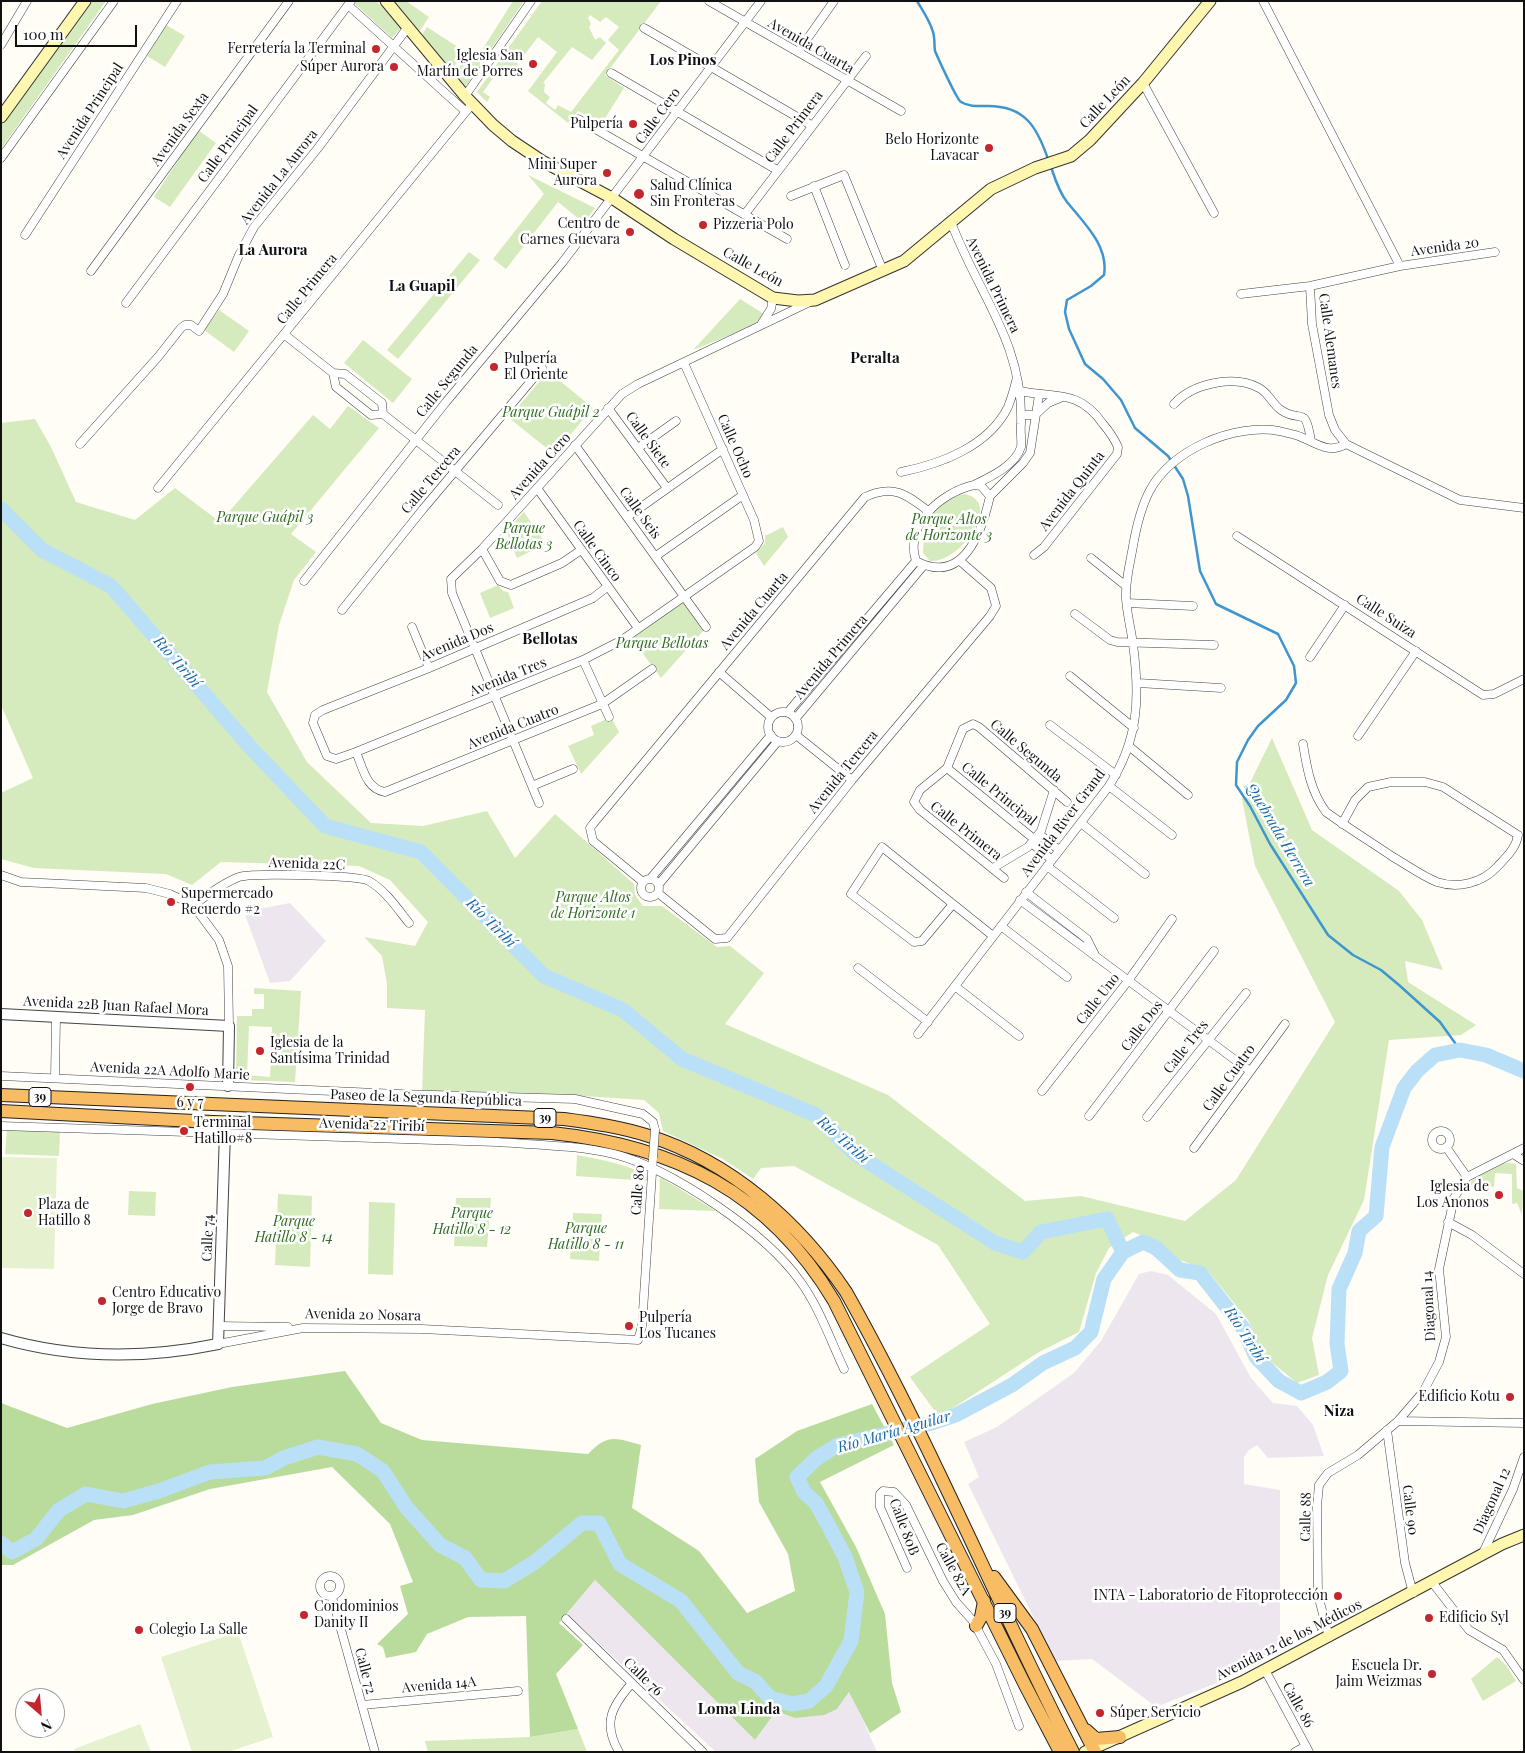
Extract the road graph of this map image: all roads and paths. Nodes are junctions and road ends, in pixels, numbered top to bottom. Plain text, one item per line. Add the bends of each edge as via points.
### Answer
1 (28, 1) edge
2 (85, 1) edge
3 (114, 1) edge
4 (177, 1) edge
5 (288, 1) edge
6 (386, 1) edge
7 (531, 1) edge
8 (709, 1) edge
9 (761, 1) edge
10 (834, 1) edge
11 (1263, 1) edge
12 (350, 3) edge
13 (1204, 3) edge
14 (745, 22) junction
15 (408, 27) junction
16 (644, 28) dead end
17 (1, 45) edge
18 (393, 46) junction
19 (798, 52) junction
20 (866, 56) dead end
21 (711, 67) junction
22 (611, 73) dead end
23 (846, 81) junction
24 (1143, 83) junction
25 (468, 104) junction
26 (901, 111) dead end
27 (676, 112) junction
28 (1, 117) edge
29 (578, 119) dead end
30 (811, 124) junction
31 (643, 157) junction
32 (1, 158) edge
33 (777, 170) junction
34 (814, 186) junction
35 (791, 196) dead end
36 (612, 198) junction
37 (1214, 213) dead end
38 (744, 214) junction
39 (951, 222) junction
40 (25, 235) dead end
41 (787, 239) dead end
42 (1495, 252) dead end
43 (845, 265) dead end
44 (1400, 266) junction
45 (91, 271) dead end
46 (884, 271) junction
47 (1310, 286) junction
48 (1241, 294) dead end
49 (773, 298) junction
50 (815, 300) junction
51 (126, 304) dead end
52 (761, 325) junction
53 (285, 335) junction
54 (684, 363) junction
55 (542, 368) dead end
56 (333, 373) junction
57 (1018, 377) junction
58 (1019, 391) junction
59 (1039, 395) junction
60 (1070, 398) junction
61 (1174, 404) dead end
62 (608, 408) junction
63 (383, 414) junction
64 (1021, 415) junction
65 (1035, 415) junction
66 (676, 421) dead end
67 (416, 441) junction
68 (1311, 441) junction
69 (80, 444) dead end
70 (1346, 444) junction
71 (575, 445) junction
72 (638, 448) junction
73 (723, 448) junction
74 (455, 471) junction
75 (901, 472) dead end
76 (974, 485) junction
77 (158, 488) dead end
78 (537, 488) junction
79 (667, 488) junction
80 (743, 495) junction
81 (990, 496) junction
82 (498, 505) dead end
83 (1524, 508) edge
84 (928, 511) junction
85 (627, 517) junction
86 (1237, 536) dead end
87 (759, 541) joint
88 (482, 549) junction
89 (581, 550) junction
90 (656, 556) junction
91 (1034, 556) dead end
92 (1091, 558) dead end
93 (959, 560) junction
94 (916, 561) junction
95 (924, 566) junction
96 (304, 581) dead end
97 (1126, 586) junction
98 (607, 587) junction
99 (684, 596) junction
100 (1127, 603) junction
101 (1345, 604) junction
102 (1193, 606) dead end
103 (342, 610) dead end
104 (1075, 614) dead end
105 (412, 627) dead end
106 (706, 627) dead end
107 (638, 628) junction
108 (1133, 642) junction
109 (1214, 645) dead end
110 (475, 649) junction
111 (1416, 650) junction
112 (1310, 658) dead end
113 (583, 660) junction
114 (429, 668) junction
115 (652, 669) dead end
116 (719, 672) junction
117 (1070, 676) dead end
118 (1524, 678) edge
119 (1138, 683) junction
120 (1221, 688) dead end
121 (494, 696) junction
122 (602, 704) junction
123 (788, 712) junction
124 (609, 717) dead end
125 (772, 717) junction
126 (796, 718) junction
127 (1050, 725) dead end
128 (1134, 728) junction
129 (796, 735) junction
130 (771, 736) junction
131 (1358, 736) dead end
132 (513, 740) junction
133 (778, 741) junction
134 (1303, 744) dead end
135 (1130, 747) junction
136 (356, 752) junction
137 (947, 768) junction
138 (573, 769) dead end
139 (1116, 775) junction
140 (852, 780) junction
141 (532, 786) junction
142 (1109, 786) junction
143 (1054, 790) junction
144 (1188, 795) dead end
145 (1067, 802) dead end
146 (539, 803) dead end
147 (1081, 823) junction
148 (1342, 824) junction
149 (1521, 834) edge
150 (1172, 835) dead end
151 (1034, 839) junction
152 (1059, 850) junction
153 (1049, 863) junction
154 (993, 868) junction
155 (1145, 874) dead end
156 (1, 875) edge
157 (651, 878) junction
158 (1004, 878) dead end
159 (642, 882) junction
160 (659, 884) junction
161 (1026, 892) junction
162 (658, 894) junction
163 (1020, 900) junction
164 (953, 904) junction
165 (192, 905) junction
166 (1114, 918) dead end
167 (1172, 919) dead end
168 (409, 923) dead end
169 (1001, 926) junction
170 (994, 936) junction
171 (1214, 951) dead end
172 (1097, 959) junction
173 (858, 968) dead end
174 (1067, 976) dead end
175 (1128, 981) junction
176 (956, 987) junction
177 (1246, 993) dead end
178 (1169, 1012) junction
179 (1, 1014) edge
180 (56, 1018) junction
181 (928, 1022) junction
182 (1285, 1024) dead end
183 (229, 1026) junction
184 (918, 1034) dead end
185 (1019, 1036) dead end
186 (1208, 1040) junction
187 (1250, 1071) junction
188 (1, 1076) edge
189 (55, 1078) junction
190 (228, 1086) junction
191 (1042, 1092) dead end
192 (1, 1095) edge
193 (1, 1111) edge
194 (1089, 1116) dead end
195 (1147, 1118) dead end
196 (213, 1122) junction
197 (1, 1126) edge
198 (655, 1130) joint
199 (225, 1132) junction
200 (1446, 1147) dead end
201 (1194, 1148) dead end
202 (1524, 1148) edge
203 (1514, 1154) junction
204 (1524, 1161) edge
205 (652, 1169) junction
206 (1467, 1176) junction
207 (1448, 1222) junction
208 (1524, 1274) edge
209 (218, 1326) junction
210 (303, 1328) junction
211 (1, 1338) edge
212 (638, 1340) joint
213 (218, 1344) junction
214 (844, 1369) dead end
215 (1398, 1421) junction
216 (1524, 1423) edge
217 (1387, 1430) junction
218 (1524, 1457) edge
219 (880, 1494) joint
220 (1524, 1535) edge
221 (977, 1553) junction
222 (1482, 1555) junction
223 (908, 1568) dead end
224 (1432, 1582) junction
225 (1413, 1593) junction
226 (332, 1597) dead end
227 (984, 1601) junction
228 (566, 1619) dead end
229 (976, 1626) junction
230 (1329, 1638) junction
231 (1264, 1670) junction
232 (1524, 1680) edge
233 (632, 1684) junction
234 (518, 1691) dead end
235 (362, 1705) junction
236 (1019, 1726) dead end
237 (1082, 1727) junction
238 (1120, 1737) junction
239 (1308, 1749) edge
240 (1091, 1750) edge
241 (375, 1752) edge
242 (619, 1752) edge
243 (703, 1752) edge
244 (1060, 1752) edge
245 (1073, 1752) edge
246 (1295, 1752) edge

1 - 17 street
2 - 28 main road
3 - 32 street
4 - 40 street, Avenida Principal
5 - 45 street, Avenida Sexta
6 - 15 main road, Calle León
7 - 25 street, Calle Primera
8 - 14 street, Avenida Cuarta
9 - 14 street, Calle Cero
10 - 19 street
11 - 44 street
12 - 18 street
12 - 51 street, Calle Principal
13 - 24 main road, Calle León
14 - 19 street, Avenida Cuarta
14 - 21 street, Calle Cero
15 - 18 street, Avenida La Aurora
15 - 25 main road, Calle León
16 - 21 street
18 - 25 street
18 - 69 street, Avenida La Aurora via 318,148 254,227 238,255 223,294 199,331 191,325 181,328
19 - 23 street, Avenida Cuarta
20 - 23 street, Calle Primera
21 - 27 street, Calle Cero
21 - 30 street
22 - 27 street
23 - 26 street, Avenida Cuarta
23 - 30 street, Calle Primera
24 - 37 street
24 - 39 main road, Calle León via 1071,156 990,189
25 - 36 main road, Calle León via 542,161
25 - 53 street, Calle Primera
27 - 31 street, Calle Cero
27 - 33 street
29 - 31 street
30 - 33 street, Calle Primera
31 - 36 street, Calle Cero
31 - 38 street
33 - 38 street, Calle Primera
34 - 35 street
34 - 43 street
34 - 46 street via 844,174
36 - 49 main road, Calle León
36 - 67 street, Calle Segunda
38 - 41 street
39 - 46 main road, Calle León via 924,247
39 - 57 street, Avenida Primera via 963,254 1003,329
42 - 44 street, Avenida 20
44 - 47 street, Calle Alemanes
46 - 50 main road, Calle León
47 - 48 street
47 - 70 street, Calle Alemanes via 1312,324 1329,415 1334,430
49 - 50 main road, Calle León
49 - 52 street via 771,309
50 - 52 street, Avenida Cero
52 - 54 street, Avenida Cero
53 - 56 street
53 - 77 street, Calle Primera
54 - 62 street, Avenida Cero via 638,384
54 - 73 street, Calle Ocho
55 - 74 street, Calle Tercera
56 - 63 street via 345,374 382,403
56 - 63 street via 336,387 371,415
57 - 58 street, Avenida Primera
57 - 75 street via 1002,416 981,438 961,452 933,464
58 - 59 street, Avenida Quinta
58 - 64 street, Avenida Primera
59 - 60 street, Avenida Quinta
59 - 65 street
60 - 65 street via 1053,400
60 - 91 street, Avenida Quinta via 1083,402 1094,411 1114,439 1117,454
61 - 68 street via 1182,395 1212,384 1248,384 1260,388 1283,411 1301,415 1307,421
62 - 71 street, Avenida Cero
62 - 72 street, Calle Siete
63 - 67 street
64 - 65 street
64 - 76 street, Avenida Primera via 1021,447 1013,460
65 - 81 street via 1030,453
66 - 72 street
67 - 74 street
67 - 96 street, Calle Segunda
68 - 70 street, Avenida River Grand via 1331,450
68 - 97 street, Avenida River Grand via 1278,431 1255,430 1224,436 1165,469 1145,501
70 - 83 street, Calle Alemanes via 1460,500
71 - 78 street, Avenida Cero
71 - 85 street, Calle Seis
72 - 79 street, Calle Siete
73 - 79 street
73 - 80 street, Calle Ocho
74 - 82 street
74 - 103 street, Calle Tercera
76 - 81 street via 981,486
76 - 84 street, Avenida Primera via 951,493
78 - 88 street, Avenida Cero
78 - 89 street, Calle Cinco
79 - 85 street
80 - 87 street, Calle Ocho
80 - 90 street
81 - 93 street via 981,530
84 - 94 street, Avenida Primera via 915,538
84 - 116 street, Avenida Cuarta via 908,495 893,491 877,491 864,497
85 - 90 street, Calle Seis
86 - 101 street, Calle Suiza
87 - 99 street, Avenida Tres
88 - 89 street via 500,581 511,585 562,563
88 - 110 street, Avenida Cero via 451,579 452,593
89 - 98 street, Calle Cinco
90 - 99 street, Calle Seis
92 - 97 street
93 - 95 street via 944,568
93 - 140 street, Avenida Tercera via 991,588 996,606
94 - 95 street
94 - 123 street, Avenida Primera
95 - 126 street, Avenida Primera
97 - 100 street, Avenida River Grand
98 - 107 street, Calle Cinco
98 - 110 street, Avenida Dos via 593,598
99 - 106 street, Calle Seis
99 - 107 street, Avenida Tres
100 - 102 street
100 - 108 street, Avenida River Grand
101 - 111 street, Calle Suiza
101 - 112 street
104 - 108 street via 1110,640
105 - 114 street
107 - 113 street, Avenida Tres
108 - 109 street
108 - 119 street, Avenida River Grand
110 - 114 street, Avenida Dos
110 - 121 street
111 - 118 street, Calle Suiza via 1483,694 1494,694
111 - 131 street
113 - 121 street, Avenida Tres
113 - 122 street
114 - 136 street, Avenida Dos via 315,715 313,723 327,756 336,759
115 - 122 street, Avenida Cuatro
116 - 125 street
116 - 159 street, Avenida Cuarta via 590,828 593,841
117 - 128 street
119 - 120 street
119 - 128 street, Avenida River Grand
121 - 132 street
121 - 136 street, Avenida Tres
122 - 124 street
122 - 132 street, Avenida Cuatro
123 - 125 street via 776,713
123 - 126 street
125 - 130 street via 768,723
126 - 129 street
127 - 139 street
128 - 135 street, Avenida River Grand
129 - 133 street via 791,740
129 - 140 street
130 - 133 street
130 - 157 street
132 - 136 street, Avenida Cuatro via 385,792 377,791 369,784
132 - 141 street
133 - 160 street
134 - 148 street via 1306,767 1317,800
135 - 139 street, Avenida River Grand
135 - 144 street
137 - 143 street, Calle Segunda via 959,734 973,724
137 - 151 street, Calle Principal
137 - 154 street, Calle Primera via 920,790 914,802
138 - 141 street
139 - 142 street, Avenida River Grand
140 - 162 street, Avenida Tercera via 727,938 716,939
141 - 146 street
142 - 147 street, Avenida River Grand
142 - 150 street
143 - 145 street, Calle Segunda
143 - 151 street via 1045,821
147 - 152 street, Avenida River Grand
147 - 155 street
148 - 149 street via 1355,800 1368,787 1391,782 1426,782 1443,787
148 - 149 street via 1414,870 1436,881 1455,884 1476,882 1491,873 1512,850
151 - 152 street, Calle Principal via 1044,837
151 - 153 street, Calle Principal via 1035,846
151 - 154 street via 1028,847
152 - 153 street, Avenida River Grand
153 - 161 street, Avenida River Grand
153 - 166 street, Calle Principal
154 - 158 street, Calle Primera
156 - 165 street via 21,882 146,888 170,894
157 - 159 street
157 - 160 street
159 - 162 street via 643,894 652,897
160 - 162 street
161 - 163 street, Avenida River Grand
161 - 172 street via 1087,939
163 - 169 street, Avenida River Grand
163 - 172 street
164 - 164 street via 882,847 851,894 914,942 922,941
164 - 170 street
165 - 168 street, Avenida 22C via 240,877 342,877 368,880 386,894
165 - 183 street via 219,940 228,966
167 - 175 street, Calle Uno
169 - 170 street, Avenida River Grand
169 - 174 street
170 - 176 street, Avenida River Grand
171 - 178 street, Calle Dos
172 - 175 street
173 - 181 street
175 - 178 street
175 - 191 street, Calle Uno
176 - 181 street, Avenida River Grand
176 - 185 street
177 - 186 street, Calle Tres
178 - 186 street
178 - 194 street, Calle Dos
179 - 180 street, Avenida 22B Juan Rafael Mora
180 - 183 street, Avenida 22B Juan Rafael Mora
180 - 189 street
181 - 184 street, Avenida River Grand
182 - 187 street, Calle Cuatro
183 - 190 street
186 - 187 street
186 - 195 street, Calle Tres
187 - 201 street, Calle Cuatro
188 - 189 street, Avenida 22A Adolfo Marie
189 - 190 street, Avenida 22A Adolfo Marie
190 - 198 street, Avenida 22A Adolfo Marie via 575,1099 643,1114 653,1122
192 - 221 highway, Paseo de la Segunda República / 39 via 564,1119 610,1125 650,1136 695,1155 737,1180 769,1205 830,1268 895,1386
193 - 196 highway, 39
196 - 199 highway via 224,1127
196 - 227 highway, 39 via 552,1132 630,1145 669,1158 711,1179 747,1202 802,1254 834,1301
197 - 199 street, Avenida 22 Tiribí
198 - 205 street, Calle 80, bridge
199 - 205 street, Avenida 22 Tiribí via 576,1147 616,1154
199 - 209 street, Calle 74
200 - 206 street
202 - 203 street
203 - 204 street
203 - 206 street
205 - 212 street, Calle 80 via 642,1326
205 - 214 street, Avenida 22 Tiribí via 676,1180 726,1213 758,1237 800,1280
206 - 207 street, Diagonal 14 via 1454,1198
207 - 208 street via 1472,1235
207 - 215 street, Diagonal 14 via 1439,1268 1446,1325 1444,1347 1423,1392
209 - 210 street
209 - 213 street, Calle 74
210 - 212 street, Avenida 20 Nosara via 422,1329
210 - 213 street, Avenida 20 Nosara
211 - 213 street, Avenida 20 Nosara via 71,1353 128,1356 176,1353
215 - 216 street
215 - 217 street, Diagonal 14
217 - 225 street, Calle 90 via 1405,1563
217 - 230 street, Calle 88 via 1358,1456 1328,1473 1319,1484 1318,1594
218 - 222 street, Diagonal 12
219 - 223 street, Calle 80B via 880,1507
219 - 229 street, Calle 82A via 889,1490 894,1492 906,1505 943,1581
220 - 222 main road, Avenida 12 de los Médicos
221 - 237 highway via 1032,1629
221 - 245 highway, Paseo de la Segunda República / 39
222 - 224 main road, Avenida 12 de los Médicos
224 - 225 main road, Avenida 12 de los Médicos
224 - 232 street via 1469,1630 1502,1650
225 - 230 main road, Avenida 12 de los Médicos
226 - 235 street, Calle 72
227 - 229 highway
227 - 244 highway, 39
228 - 233 street, Calle 76
229 - 236 street, Calle 82A via 1000,1672
230 - 231 main road, Avenida 12 de los Médicos
231 - 238 main road, Avenida 12 de los Médicos via 1180,1712
231 - 239 street, Calle 86
233 - 242 street via 616,1701 612,1714 612,1735
233 - 243 street, Calle 76
234 - 235 street, Avenida 14A
235 - 241 street, Calle 72
237 - 238 highway via 1096,1739
237 - 240 highway
238 - 240 main road, Avenida 12 de los Médicos
239 - 246 street

